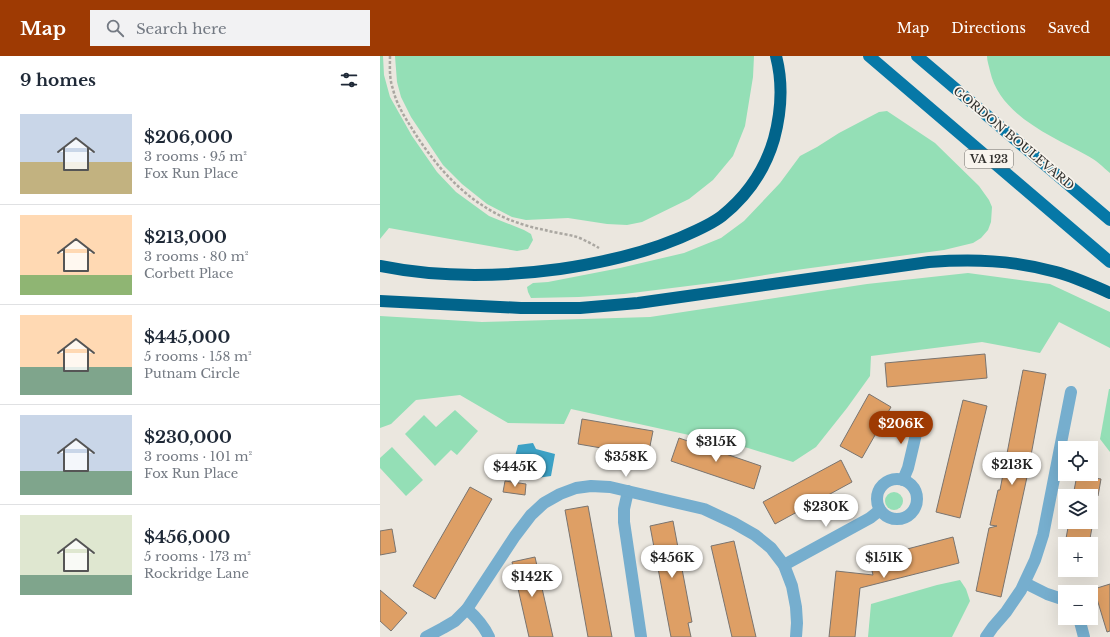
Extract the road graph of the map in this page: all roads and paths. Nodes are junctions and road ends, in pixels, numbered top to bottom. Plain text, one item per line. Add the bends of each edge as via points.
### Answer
1 (390, 56) edge
2 (776, 56) edge
3 (869, 56) edge
4 (917, 56) edge
5 (1110, 220) edge
6 (617, 258) junction
7 (1110, 262) edge
8 (380, 266) edge
9 (1110, 293) edge
10 (380, 301) edge
11 (1071, 392) dead end
12 (920, 417) dead end
13 (903, 480) junction
14 (628, 491) junction
15 (880, 510) junction
16 (784, 565) junction
17 (1025, 583) junction
18 (1058, 598) edge
19 (467, 609) junction
20 (1081, 625) edge
21 (426, 637) edge
22 (489, 637) edge
23 (641, 637) edge
24 (796, 637) edge
25 (986, 637) edge
26 (1084, 637) edge

1 - 6 path via 391,84 407,120 432,158 461,189 476,202 508,219 525,226 577,237
2 - 6 highway via 780,82 778,127 762,169 751,188 722,216 700,229 664,244
3 - 7 main road, VA 123
4 - 5 main road, GORDON BOULEVARD / VA 123
6 - 8 highway via 532,273 489,275 456,275
9 - 10 highway via 1081,280 1037,267 963,260 929,262 638,303 580,308 521,308
11 - 17 street via 1043,535
12 - 13 street
13 - 15 street via 889,481 879,489 877,498
13 - 15 street via 911,484 917,497 912,512 906,517 892,519
14 - 16 street via 704,509 734,523 771,548
14 - 19 street via 610,487 576,488 544,503 515,536
14 - 23 street via 624,522
15 - 16 street
16 - 24 street via 796,607
17 - 18 street
17 - 25 street
19 - 21 street via 455,621
19 - 22 street
20 - 26 street

